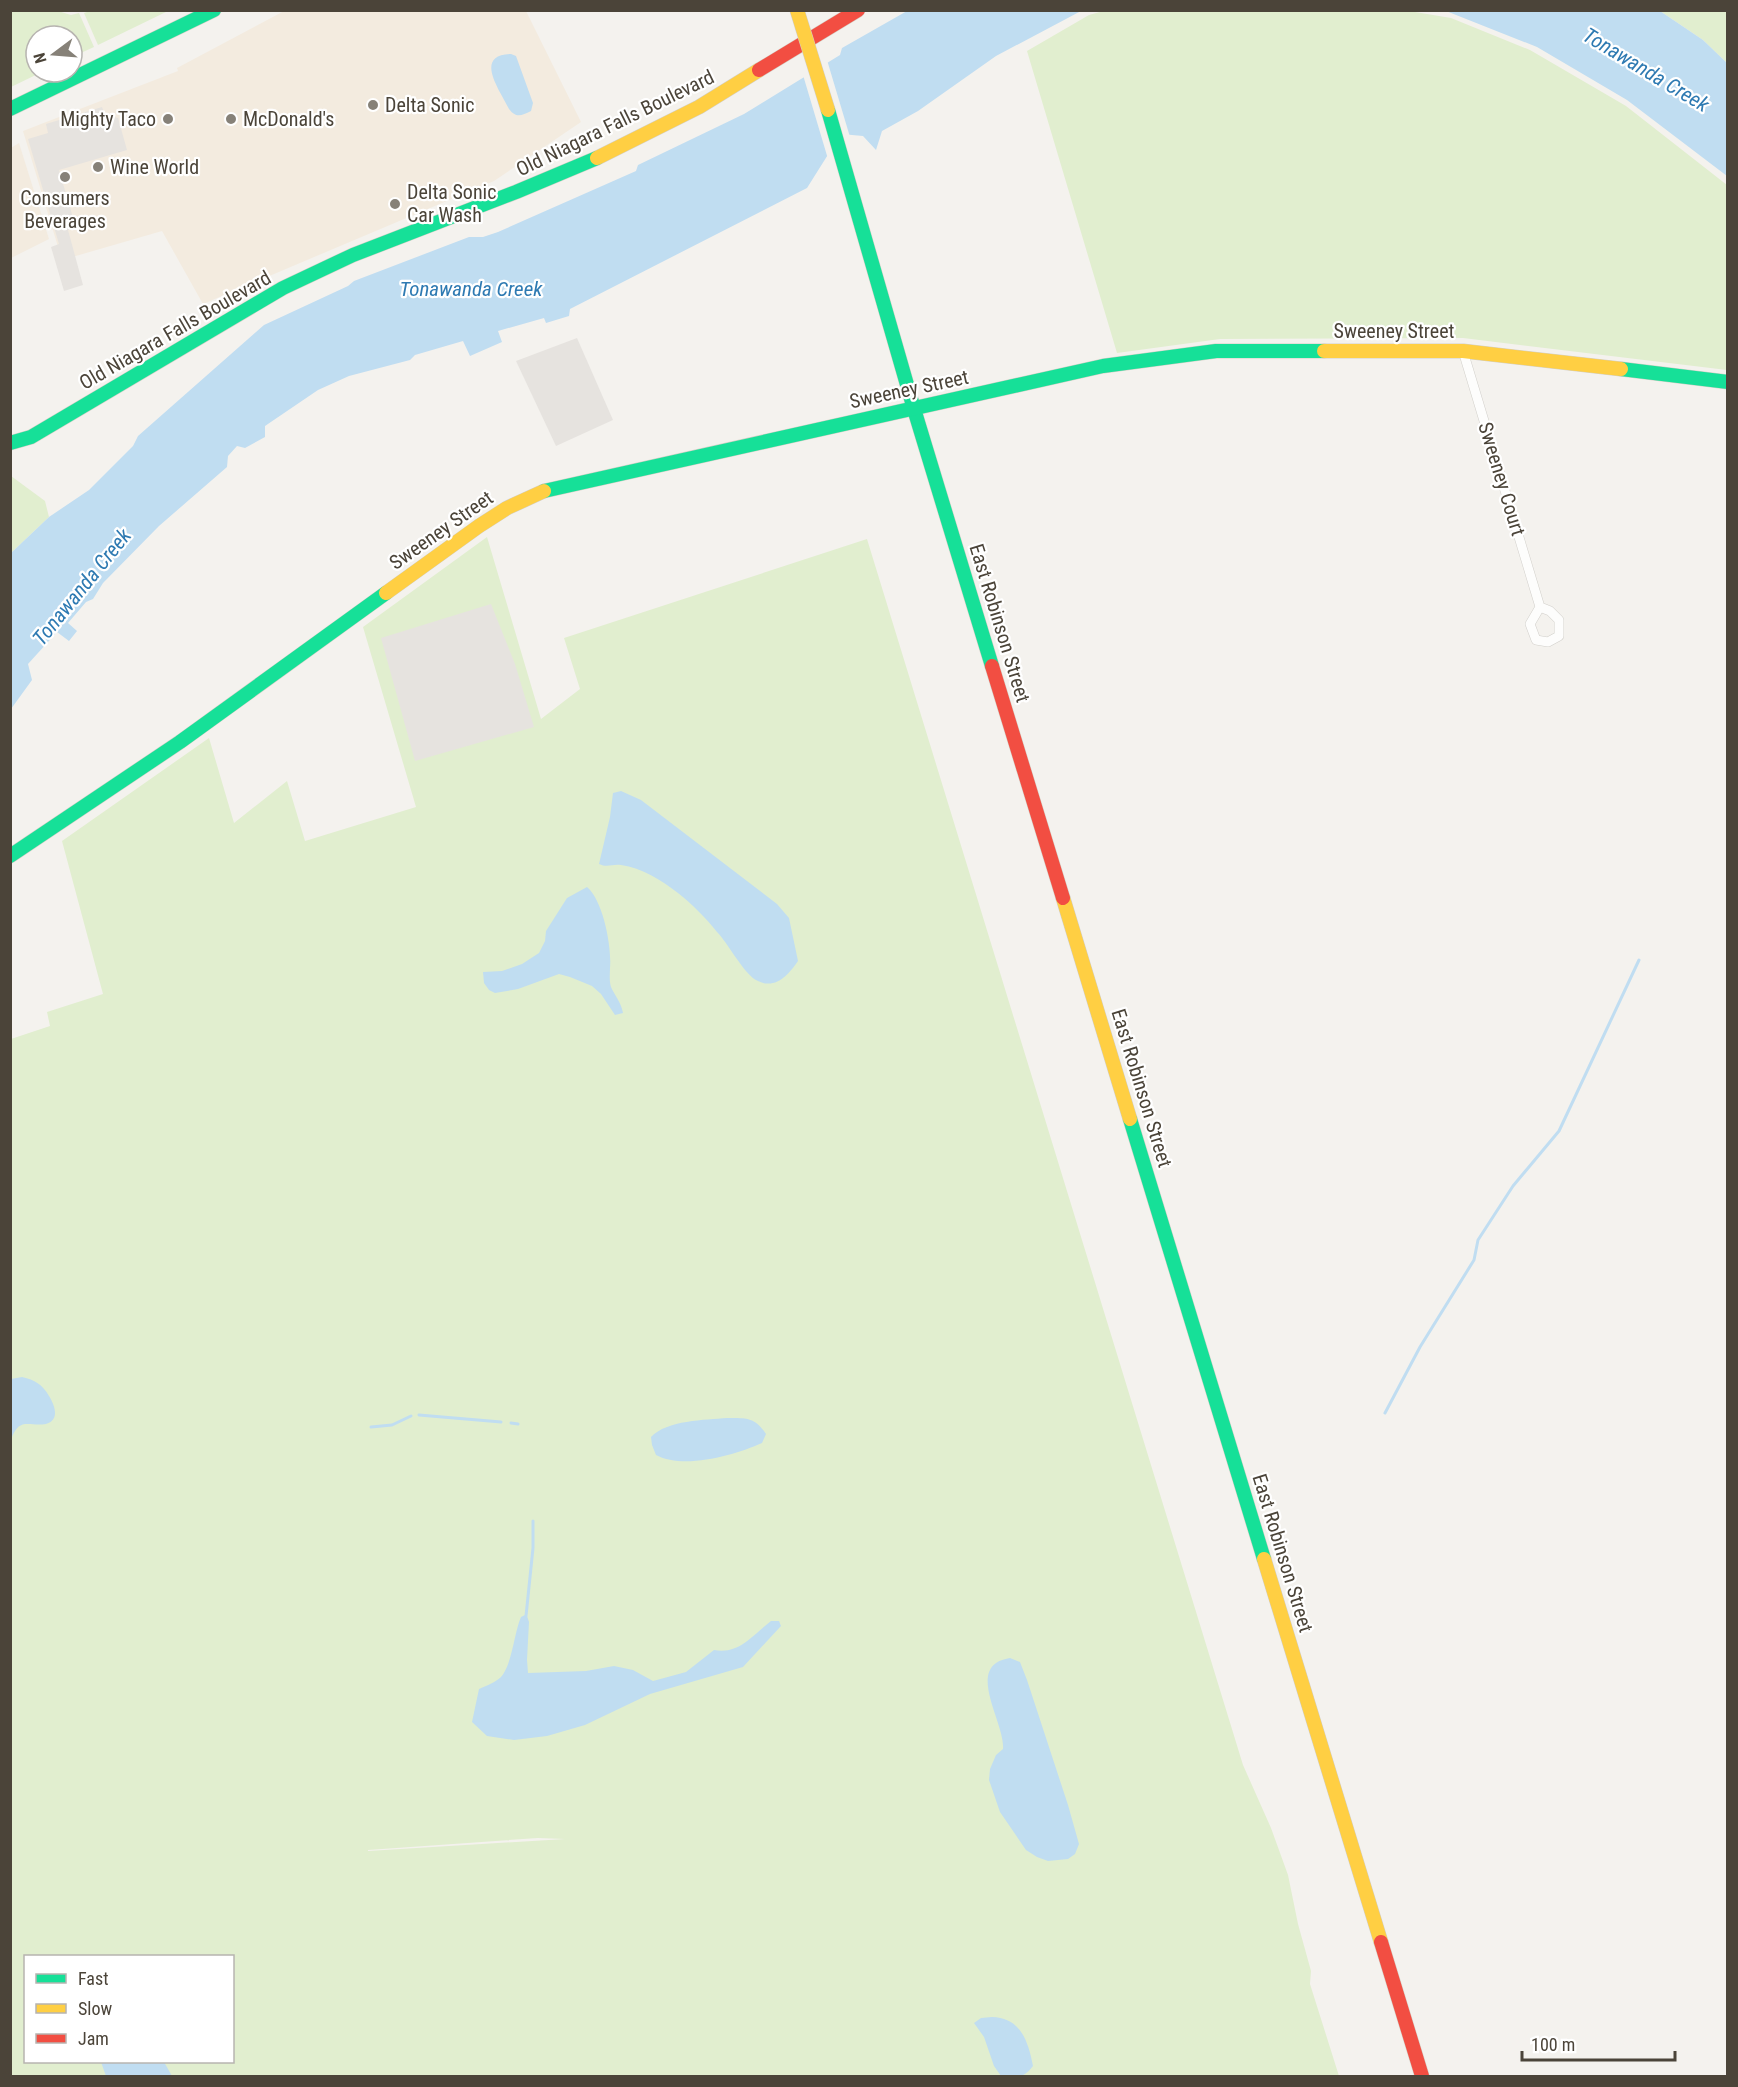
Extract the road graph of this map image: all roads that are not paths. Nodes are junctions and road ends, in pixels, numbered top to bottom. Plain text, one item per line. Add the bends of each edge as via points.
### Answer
1 (214, 10) edge
2 (797, 10) edge
3 (858, 10) edge
4 (10, 109) edge
5 (1463, 351) junction
6 (1728, 382) edge
7 (914, 409) junction
8 (10, 443) edge
9 (1540, 607) dead end
10 (10, 856) edge
11 (1422, 2076) edge

1 - 4 street
2 - 7 street, East Robinson Street, bridge
3 - 8 street, Old Niagara Falls Boulevard via 699,107 586,163 353,255 283,288 31,437
5 - 6 street, Sweeney Street
5 - 7 street, Sweeney Street via 1216,351 1103,366
5 - 9 street, Sweeney Court
7 - 10 street, Sweeney Street via 550,488 507,508 180,742
7 - 11 street, East Robinson Street

